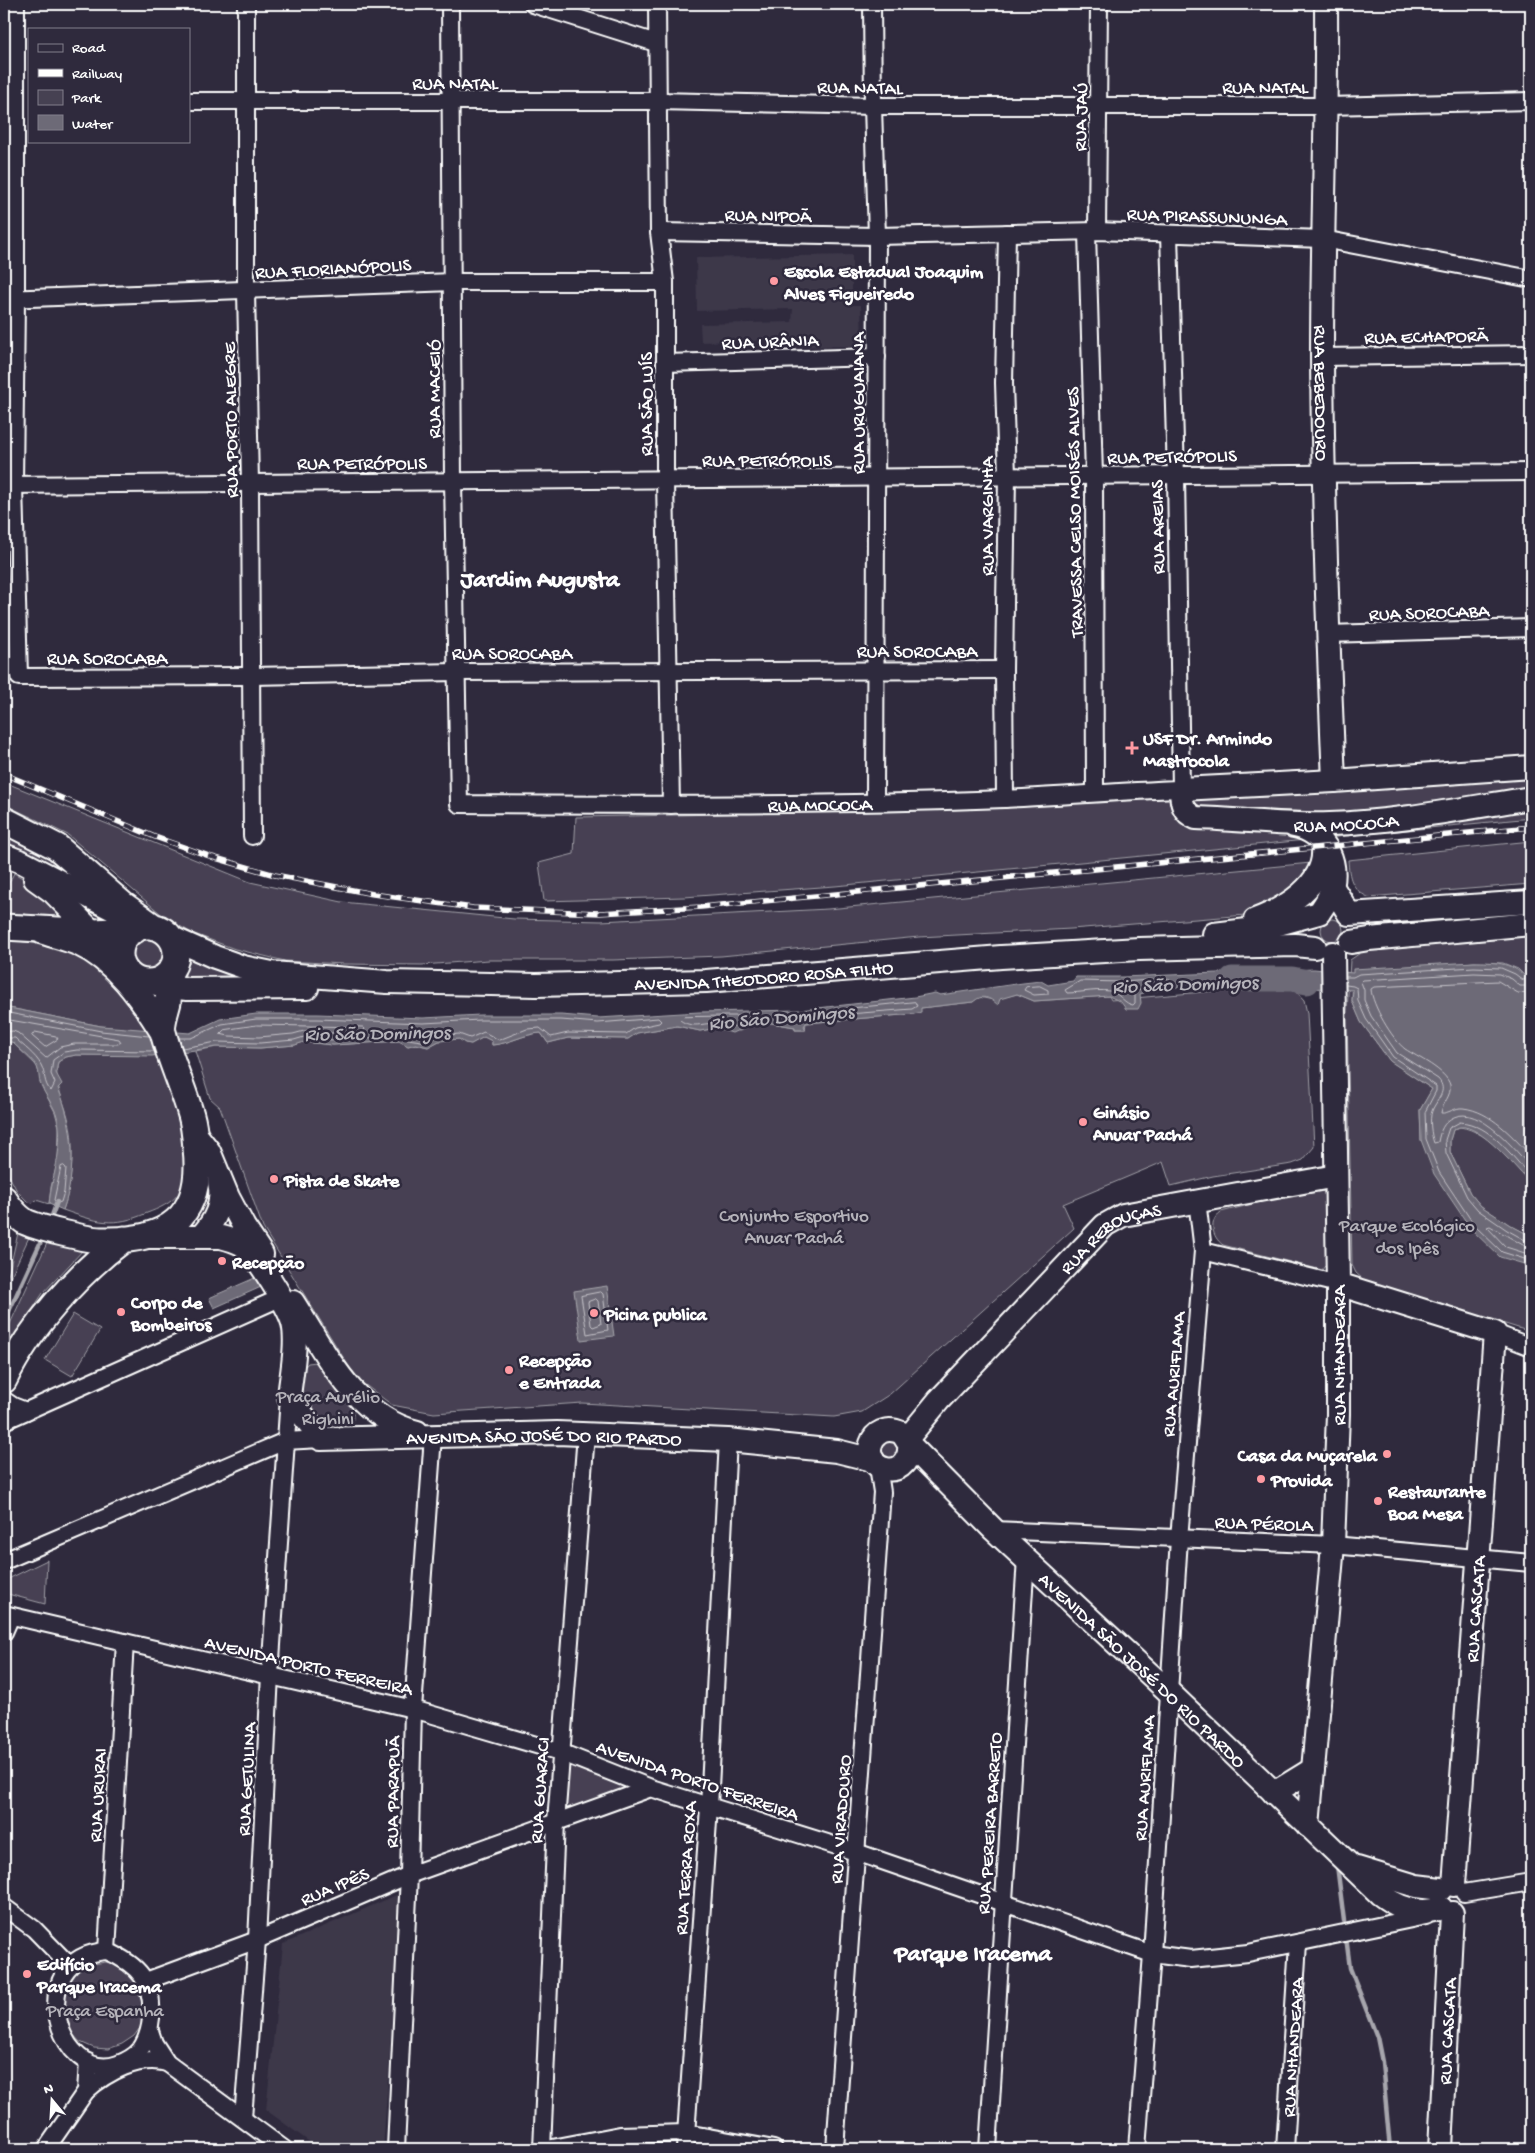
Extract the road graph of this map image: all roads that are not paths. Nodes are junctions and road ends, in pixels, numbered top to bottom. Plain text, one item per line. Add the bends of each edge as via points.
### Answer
1 (16, 4) edge
2 (246, 4) edge
3 (450, 4) edge
4 (533, 4) edge
5 (657, 4) edge
6 (872, 4) edge
7 (1099, 4) edge
8 (1326, 4) edge
9 (656, 43) junction
10 (246, 99) junction
11 (190, 101) edge
12 (657, 101) junction
13 (452, 102) junction
14 (1531, 102) edge
15 (16, 105) edge
16 (873, 106) junction
17 (1099, 106) junction
18 (1327, 106) junction
19 (659, 232) junction
20 (1092, 232) junction
21 (1007, 233) junction
22 (1169, 234) junction
23 (878, 236) junction
24 (1323, 239) junction
25 (1531, 279) edge
26 (453, 282) junction
27 (665, 282) junction
28 (246, 291) junction
29 (10, 299) edge
30 (1531, 354) edge
31 (1322, 356) junction
32 (877, 357) junction
33 (665, 363) junction
34 (1531, 472) edge
35 (1324, 474) junction
36 (1007, 476) junction
37 (1094, 476) junction
38 (1176, 476) junction
39 (876, 479) junction
40 (665, 480) junction
41 (453, 481) junction
42 (250, 482) junction
43 (9, 485) edge
44 (1531, 628) edge
45 (1327, 634) junction
46 (1004, 670) junction
47 (668, 671) junction
48 (876, 671) junction
49 (457, 672) junction
50 (251, 676) junction
51 (1531, 767) edge
52 (1334, 781) junction
53 (1181, 789) junction
54 (1094, 793) junction
55 (1531, 798) edge
56 (1005, 799) junction
57 (875, 802) junction
58 (459, 804) joint
59 (671, 805) junction
60 (4, 820) edge
61 (1372, 821) junction
62 (1284, 824) junction
63 (252, 836) dead end
64 (1326, 848) junction
65 (4, 856) edge
66 (4, 862) edge
67 (4, 876) edge
68 (1332, 886) junction
69 (1531, 902) edge
70 (1319, 913) junction
71 (1349, 914) junction
72 (1531, 924) edge
73 (4, 927) edge
74 (42, 930) junction
75 (151, 930) junction
76 (94, 932) junction
77 (1210, 935) junction
78 (1139, 949) junction
79 (1333, 952) junction
80 (119, 959) junction
81 (163, 980) junction
82 (387, 982) junction
83 (162, 1030) junction
84 (193, 1124) junction
85 (216, 1172) junction
86 (1336, 1176) junction
87 (4, 1199) edge
88 (1197, 1200) junction
89 (150, 1236) junction
90 (200, 1237) junction
91 (124, 1239) junction
92 (1203, 1251) junction
93 (1338, 1284) junction
94 (280, 1298) junction
95 (1495, 1333) junction
96 (1531, 1347) edge
97 (330, 1361) junction
98 (292, 1364) junction
99 (4, 1380) edge
100 (289, 1397) junction
101 (359, 1399) junction
102 (4, 1400) edge
103 (26, 1411) junction
104 (4, 1421) edge
105 (586, 1434) junction
106 (433, 1436) junction
107 (329, 1439) junction
108 (728, 1440) junction
109 (285, 1441) junction
110 (891, 1452) junction
111 (994, 1530) junction
112 (1178, 1539) junction
113 (1333, 1545) junction
114 (1026, 1558) junction
115 (1478, 1558) junction
116 (4, 1561) edge
117 (1531, 1563) edge
118 (7, 1615) edge
119 (4, 1632) edge
120 (125, 1642) junction
121 (270, 1674) junction
122 (1169, 1692) junction
123 (413, 1709) junction
124 (560, 1752) junction
125 (1313, 1768) junction
126 (651, 1788) junction
127 (1274, 1792) junction
128 (708, 1807) junction
129 (556, 1822) junction
130 (1308, 1826) junction
131 (856, 1852) junction
132 (1351, 1866) junction
133 (409, 1875) junction
134 (1531, 1882) edge
135 (1451, 1899) junction
136 (1002, 1902) junction
137 (4, 1907) edge
138 (1404, 1909) junction
139 (1376, 1926) junction
140 (257, 1940) junction
141 (1298, 1944) junction
142 (107, 1951) junction
143 (1152, 1954) junction
144 (69, 1965) junction
145 (146, 1981) junction
146 (150, 2031) junction
147 (88, 2062) junction
148 (167, 2063) junction
149 (86, 2091) junction
150 (243, 2118) junction
151 (685, 2141) edge
152 (46, 2149) edge
153 (284, 2149) edge
154 (396, 2149) edge
155 (542, 2149) edge
156 (547, 2149) edge
157 (774, 2149) edge
158 (835, 2149) edge
159 (988, 2149) edge
160 (1137, 2149) edge
161 (1285, 2149) edge
162 (1440, 2149) edge

1 - 15 street
2 - 10 street, RUA PORTO ALEGRE
3 - 13 street, RUA MACEIÓ
4 - 9 street
5 - 9 street, RUA SÃO LUÍS
6 - 16 street, RUA URUGUAIANA
7 - 17 street, RUA JAÚ
8 - 18 street, RUA BEBEDOURO
9 - 12 street, RUA SÃO LUÍS
10 - 11 street, RUA NATAL
10 - 13 street, RUA NATAL
10 - 28 street, RUA PORTO ALEGRE
12 - 13 street, RUA NATAL
12 - 16 street, RUA NATAL
12 - 19 street, RUA SÃO LUÍS
13 - 26 street, RUA MACEIÓ
14 - 18 street, RUA NATAL
15 - 29 street
16 - 17 street, RUA NATAL
16 - 23 street, RUA URUGUAIANA
17 - 18 street, RUA NATAL
17 - 20 street, RUA JAÚ
18 - 24 street, RUA BEBEDOURO
19 - 23 street, RUA NIPOÃ
19 - 27 street, RUA SÃO LUÍS
20 - 21 street, RUA PIRASSUNUNGA
20 - 22 street, RUA PIRASSUNUNGA
20 - 37 street, TRAVESSA CELSO MOISÉS ALVES
21 - 23 street, RUA PIRASSUNUNGA
21 - 36 street, RUA VARGINHA via 1004,383
22 - 24 street, RUA PIRASSUNUNGA
22 - 38 street, RUA AREIAS
23 - 32 street, RUA URUGUAIANA
24 - 25 street, RUA PIRASSUNUNGA
24 - 31 street, RUA BEBEDOURO
26 - 27 street, RUA FLORIANÓPOLIS
26 - 28 street, RUA FLORIANÓPOLIS
26 - 41 street, RUA MACEIÓ
27 - 33 street, RUA SÃO LUÍS
28 - 29 street, RUA FLORIANÓPOLIS
28 - 42 street, RUA PORTO ALEGRE
29 - 43 street
30 - 31 street, RUA ECHAPORÃ
31 - 35 street, RUA BEBEDOURO
32 - 33 street, RUA URÂNIA
32 - 39 street, RUA URUGUAIANA
33 - 40 street, RUA SÃO LUÍS
34 - 35 street, RUA PETRÓPOLIS
35 - 38 street, RUA PETRÓPOLIS
35 - 45 street, RUA BEBEDOURO
36 - 37 street, RUA PETRÓPOLIS
36 - 39 street, RUA PETRÓPOLIS
36 - 46 street, RUA VARGINHA
37 - 38 street, RUA PETRÓPOLIS
37 - 54 street, TRAVESSA CELSO MOISÉS ALVES
38 - 53 street, RUA AREIAS
39 - 40 street, RUA PETRÓPOLIS
39 - 48 street, RUA URUGUAIANA
40 - 41 street, RUA PETRÓPOLIS
40 - 47 street, RUA SÃO LUÍS
41 - 42 street, RUA PETRÓPOLIS
41 - 49 street, RUA MACEIÓ
42 - 43 street, RUA PETRÓPOLIS
42 - 50 street, RUA PORTO ALEGRE
43 - 50 street, RUA SOROCABA via 19,677
44 - 45 street, RUA SOROCABA
45 - 52 street, RUA BEBEDOURO
46 - 48 street, RUA SOROCABA
46 - 56 street, RUA VARGINHA
47 - 48 street, RUA SOROCABA
47 - 49 street, RUA SOROCABA
47 - 59 street, RUA SÃO LUÍS
48 - 57 street, RUA URUGUAIANA
49 - 50 street, RUA SOROCABA
49 - 58 street, RUA MACEIÓ
50 - 63 street, RUA PORTO ALEGRE
51 - 52 street, RUA MOCOCA
52 - 53 street, RUA MOCOCA
53 - 54 street, RUA MOCOCA
53 - 62 street, RUA MOCOCA via 1184,809 1196,818
54 - 56 street, RUA MOCOCA
55 - 61 street, RUA MOCOCA
56 - 57 street, RUA MOCOCA
57 - 59 street, RUA MOCOCA
58 - 59 street, RUA MOCOCA
60 - 75 main road via 57,847
61 - 62 street, RUA MOCOCA
61 - 64 street via 1350,831
62 - 64 street via 1300,827
64 - 68 street
64 - 77 street via 1317,876 1281,908
65 - 75 street, AVENIDA THEODORO ROSA FILHO via 22,862
65 - 76 street via 53,892
66 - 67 street
68 - 70 street
68 - 71 street
69 - 71 street
70 - 71 street via 1340,910
70 - 77 street, AVENIDA THEODORO ROSA FILHO via 1264,928
70 - 79 street via 1309,930
71 - 79 street via 1355,932
72 - 79 street, AVENIDA THEODORO ROSA FILHO via 1369,939
73 - 74 main road
74 - 76 main road
74 - 83 main road via 79,943 101,957 130,986
75 - 76 main road
75 - 80 main road via 129,933 120,948
75 - 81 main road via 176,954 175,963
75 - 82 street, AVENIDA THEODORO ROSA FILHO via 243,967 272,973
76 - 80 street
77 - 78 street, AVENIDA THEODORO ROSA FILHO
78 - 79 street, AVENIDA THEODORO ROSA FILHO via 1295,945
78 - 82 street, AVENIDA THEODORO ROSA FILHO via 706,981 536,985
79 - 86 street, RUA NHANDEARA
80 - 81 main road via 138,980
81 - 82 street, AVENIDA THEODORO ROSA FILHO via 187,989 287,989
81 - 83 main road
83 - 84 main road
84 - 85 street via 209,1151
84 - 89 main road via 198,1161 191,1204 174,1223
85 - 90 street via 220,1187 219,1206 216,1217
85 - 97 street via 244,1227
86 - 88 street, RUA REBOUÇAS
86 - 93 street, RUA NHANDEARA
87 - 91 main road via 26,1222 100,1240
88 - 92 street, RUA AURIFLAMA
88 - 110 street, RUA REBOUÇAS via 1123,1215 1105,1225
89 - 90 street
89 - 91 main road
90 - 94 street via 232,1239 244,1246
91 - 99 main road via 68,1288 24,1346
92 - 93 street
92 - 112 street, RUA AURIFLAMA
93 - 95 street
93 - 113 street, RUA NHANDEARA
94 - 98 street via 293,1324
94 - 103 street
95 - 96 street
95 - 115 street, RUA CASCATA
97 - 98 street via 311,1357
97 - 101 street
98 - 100 street
100 - 107 street
100 - 109 street, RUA GETULINA
101 - 106 street via 387,1421
101 - 107 street via 358,1418 353,1427
102 - 103 street
103 - 104 street
105 - 106 street, AVENIDA SÃO JOSÉ DO RIO PARDO
105 - 108 street, AVENIDA SÃO JOSÉ DO RIO PARDO
105 - 124 street, RUA GUARACI
106 - 107 street, AVENIDA SÃO JOSÉ DO RIO PARDO
106 - 123 street, RUA PARAPUÃ
107 - 109 street, AVENIDA SÃO JOSÉ DO RIO PARDO
108 - 110 street, AVENIDA SÃO JOSÉ DO RIO PARDO via 837,1451
108 - 128 street, RUA TERRA ROXA
109 - 116 street, AVENIDA SÃO JOSÉ DO RIO PARDO
109 - 121 street, RUA GETULINA
110 - 111 street, AVENIDA SÃO JOSÉ DO RIO PARDO via 936,1470
110 - 131 street, RUA VIRADOURO via 882,1492
111 - 112 street, RUA PÉROLA
111 - 114 street, AVENIDA SÃO JOSÉ DO RIO PARDO
112 - 113 street, RUA PÉROLA
112 - 122 street, RUA AURIFLAMA
113 - 115 street, RUA PÉROLA
113 - 125 street, RUA NHANDEARA
114 - 122 street, AVENIDA SÃO JOSÉ DO RIO PARDO
114 - 136 street, RUA PEREIRA BARRETO
115 - 117 street, RUA PÉROLA
115 - 135 street, RUA CASCATA
118 - 119 street
118 - 120 street, AVENIDA PORTO FERREIRA
120 - 121 street, AVENIDA PORTO FERREIRA
120 - 142 street, RUA URURAI
121 - 123 street, AVENIDA PORTO FERREIRA
121 - 140 street, RUA GETULINA
122 - 127 street, AVENIDA SÃO JOSÉ DO RIO PARDO
122 - 143 street, RUA AURIFLAMA
123 - 124 street, AVENIDA PORTO FERREIRA
123 - 133 street, RUA PARAPUÃ
124 - 126 street, AVENIDA PORTO FERREIRA
124 - 129 street, RUA GUARACI
125 - 127 street
125 - 130 street, RUA NHANDEARA
126 - 128 street, AVENIDA PORTO FERREIRA
126 - 129 street, RUA IPÊS
127 - 130 street, AVENIDA SÃO JOSÉ DO RIO PARDO
128 - 131 street, AVENIDA PORTO FERREIRA
128 - 151 street, RUA TERRA ROXA
129 - 133 street, RUA IPÊS
129 - 155 street, RUA GUARACI
130 - 132 street, AVENIDA SÃO JOSÉ DO RIO PARDO
131 - 136 street, AVENIDA PORTO FERREIRA
131 - 158 street, RUA VIRADOURO
132 - 135 street, AVENIDA SÃO JOSÉ DO RIO PARDO
132 - 138 street, AVENIDA SÃO JOSÉ DO RIO PARDO via 1386,1899
133 - 140 street, RUA IPÊS
133 - 154 street, RUA PARAPUÃ
134 - 135 street, AVENIDA PORTO FERREIRA
135 - 138 street, AVENIDA SÃO JOSÉ DO RIO PARDO via 1424,1912
135 - 139 street, AVENIDA PORTO FERREIRA
135 - 162 street, RUA CASCATA
136 - 143 street, AVENIDA PORTO FERREIRA
136 - 159 street, RUA PEREIRA BARRETO
137 - 144 street via 34,1928
138 - 139 street, AVENIDA PORTO FERREIRA
139 - 141 street, AVENIDA PORTO FERREIRA
140 - 145 street, RUA IPÊS
140 - 150 street, RUA GETULINA
141 - 143 street, AVENIDA PORTO FERREIRA via 1191,1959
141 - 161 street, RUA NHANDEARA
142 - 144 street via 86,1955
142 - 145 street via 130,1963
143 - 160 street, RUA AURIFLAMA
144 - 147 street via 56,1998 58,2020 70,2045
145 - 146 street via 151,1996
146 - 147 street via 137,2054 125,2061 111,2066
146 - 148 street
147 - 149 street
148 - 149 street via 142,2060 101,2078
148 - 150 street
149 - 152 street
150 - 153 street
151 - 156 street via 620,2135
151 - 157 street

